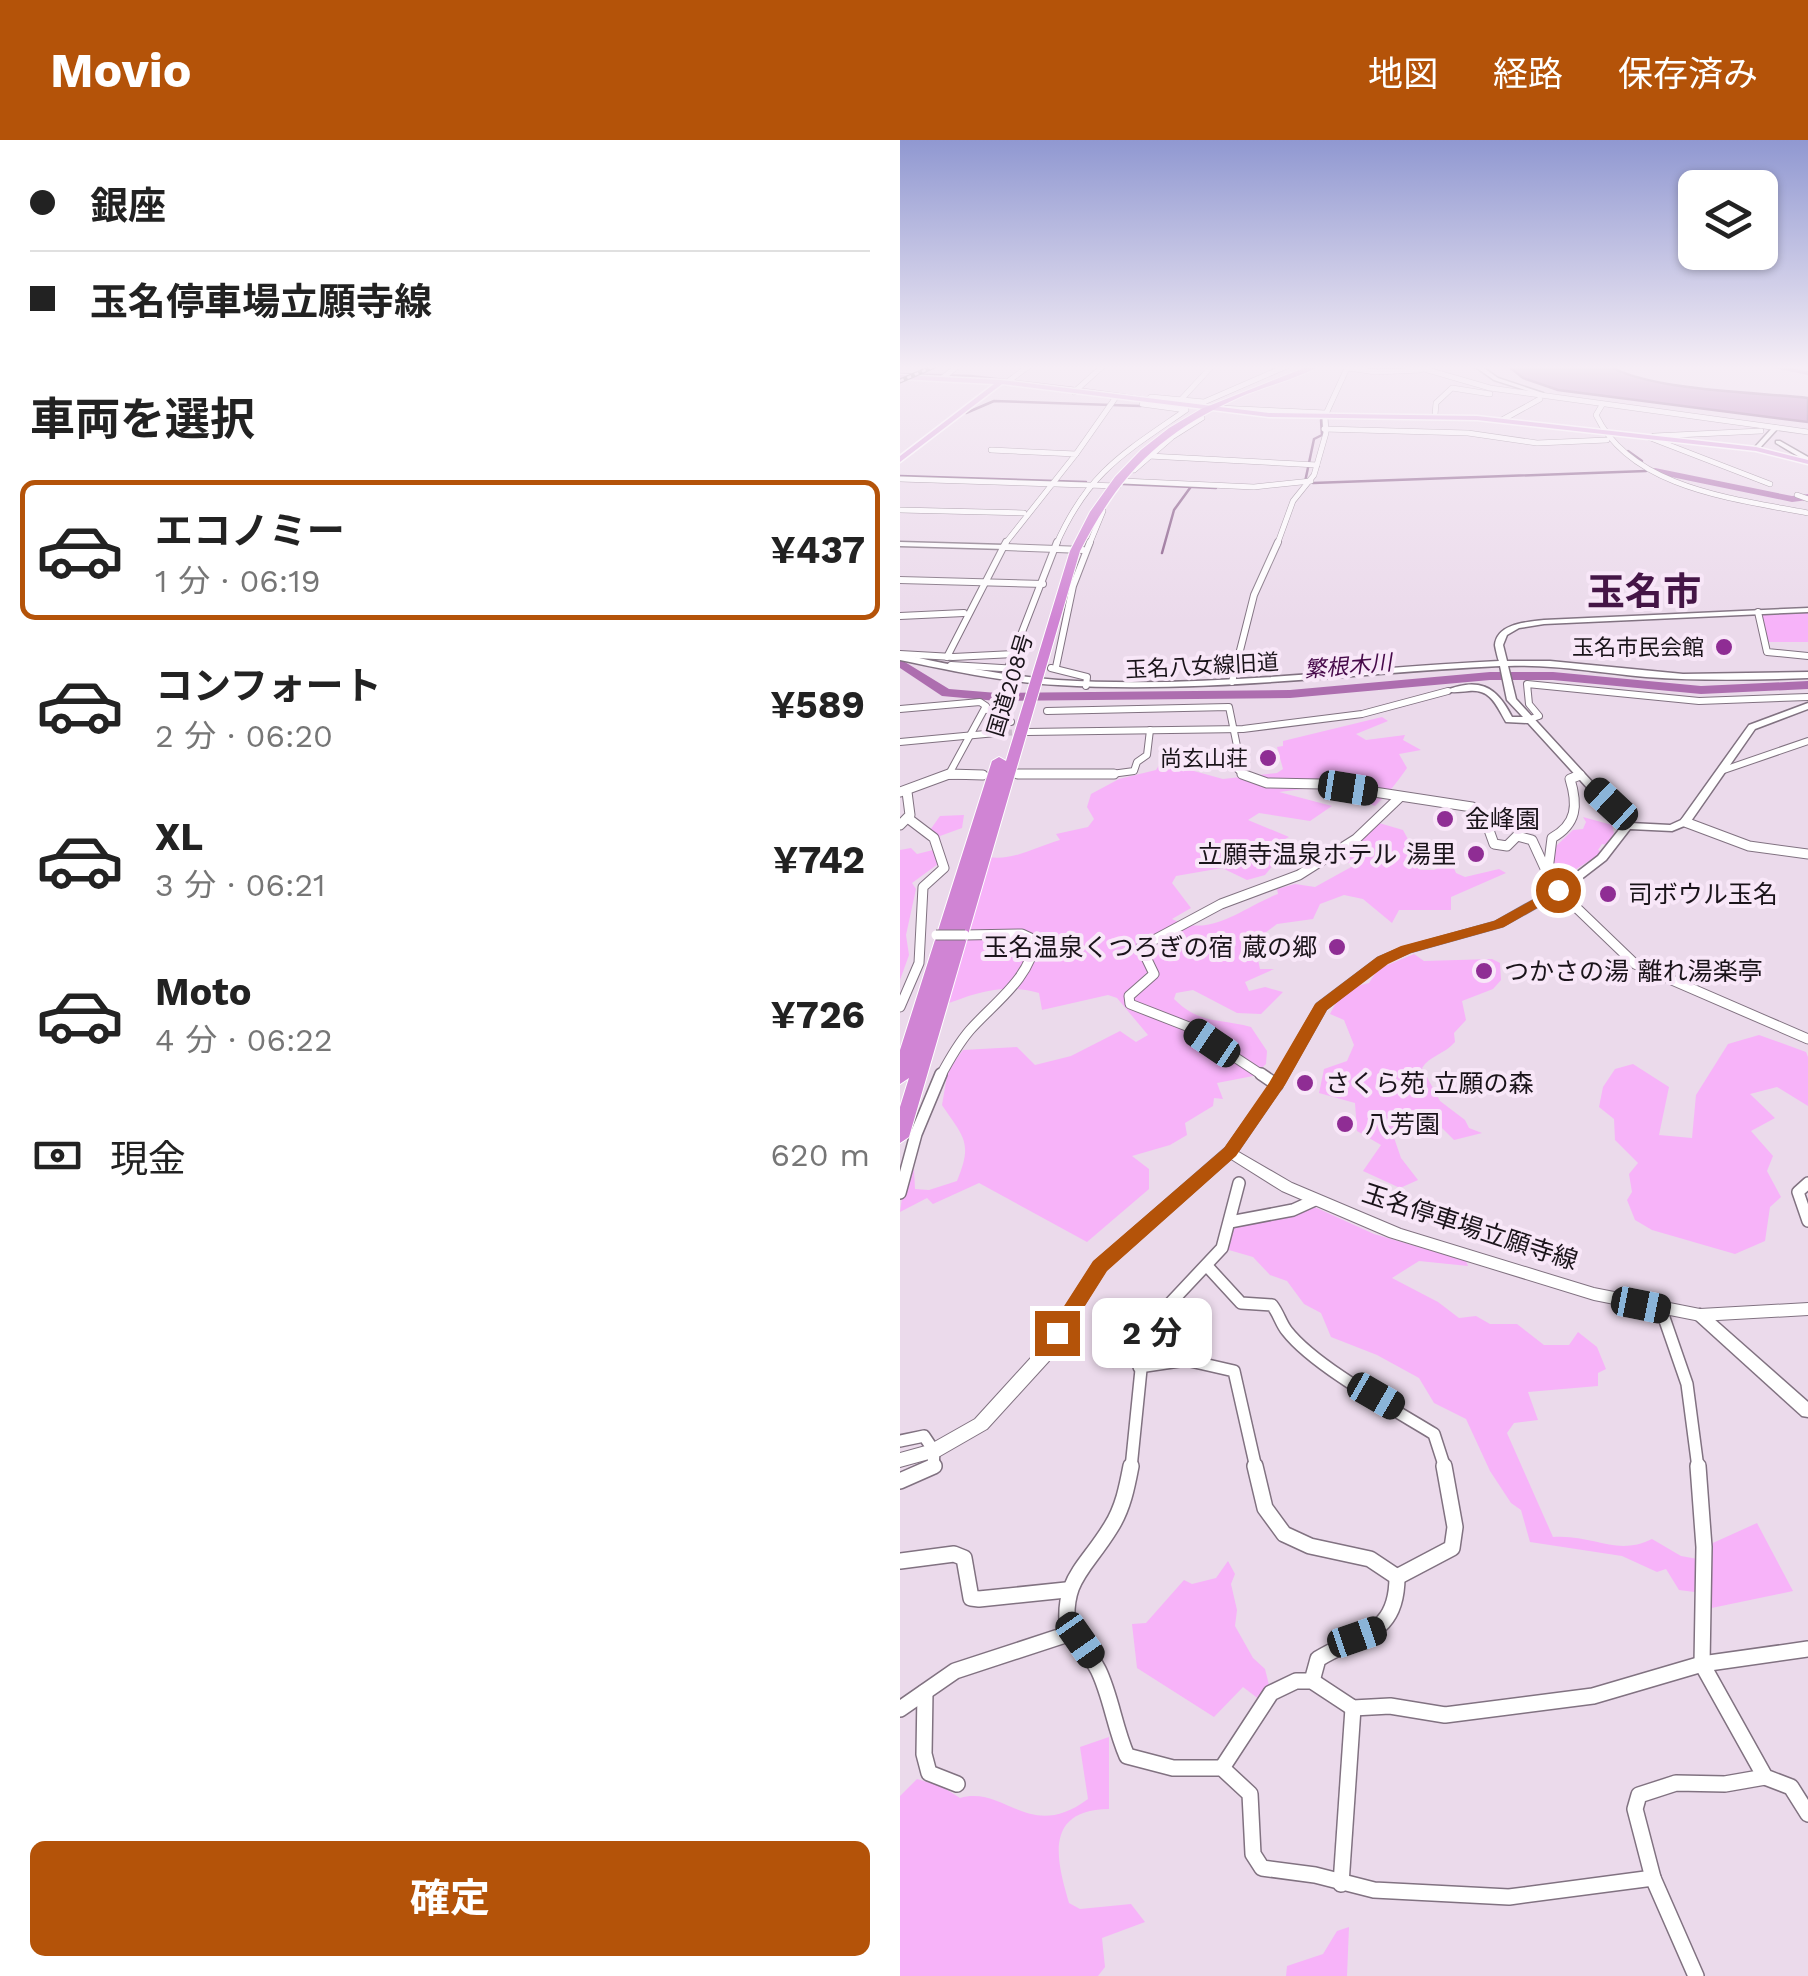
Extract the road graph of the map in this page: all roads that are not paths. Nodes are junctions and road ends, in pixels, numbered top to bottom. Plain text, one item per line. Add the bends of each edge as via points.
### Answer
1 (1027, 452) edge
2 (1125, 452) edge
3 (1136, 452) edge
4 (1154, 452) edge
5 (1320, 452) edge
6 (1624, 452) edge
7 (1686, 452) edge
8 (1768, 452) edge
9 (1076, 454) joint
10 (1149, 456) junction
11 (1808, 461) edge
12 (1317, 465) junction
13 (900, 479) edge
14 (1057, 482) junction
15 (1309, 482) junction
16 (1108, 484) junction
17 (1770, 484) dead end
18 (1797, 495) dead end
19 (1808, 499) edge
20 (900, 510) edge
21 (1808, 512) edge
22 (1024, 513) junction
23 (900, 544) edge
24 (1005, 547) junction
25 (1070, 550) junction
26 (900, 580) edge
27 (986, 580) junction
28 (1043, 584) junction
29 (1808, 610) edge
30 (1758, 612) junction
31 (964, 613) junction
32 (900, 616) edge
33 (1014, 654) junction
34 (900, 655) edge
35 (1808, 656) edge
36 (946, 657) junction
37 (914, 660) junction
38 (1503, 666) junction
39 (1056, 667) junction
40 (1008, 668) junction
41 (1044, 668) dead end
42 (1808, 675) edge
43 (1027, 680) junction
44 (1232, 682) junction
45 (1086, 686) junction
46 (1448, 691) joint
47 (1808, 696) edge
48 (1023, 703) junction
49 (1808, 706) edge
50 (900, 708) edge
51 (987, 710) junction
52 (1047, 711) dead end
53 (1527, 720) junction
54 (1011, 722) junction
55 (1150, 730) junction
56 (1232, 730) junction
57 (1028, 732) tunnel mouth
58 (996, 733) tunnel mouth
59 (968, 734) junction
60 (1808, 740) edge
61 (900, 742) edge
62 (1722, 771) junction
63 (949, 774) junction
64 (1018, 774) dead end
65 (983, 775) dead end
66 (1580, 776) junction
67 (903, 792) edge
68 (1401, 796) junction
69 (904, 822) edge
70 (1685, 822) junction
71 (1626, 826) junction
72 (1808, 854) edge
73 (1548, 871) junction
74 (1560, 889) junction
75 (921, 935) junction
76 (900, 1007) edge
77 (1808, 1039) edge
78 (900, 1078) edge
79 (1276, 1085) junction
80 (900, 1136) edge
81 (1230, 1152) junction
82 (1239, 1183) dead end
83 (1808, 1183) edge
84 (900, 1193) edge
85 (1315, 1200) junction
86 (1808, 1221) edge
87 (1230, 1222) junction
88 (1207, 1266) junction
89 (1661, 1309) junction
90 (1808, 1309) edge
91 (1700, 1315) junction
92 (1139, 1367) junction
93 (1808, 1411) edge
94 (900, 1441) edge
95 (934, 1451) junction
96 (900, 1460) edge
97 (900, 1482) edge
98 (900, 1560) edge
99 (1397, 1577) junction
100 (1066, 1590) junction
101 (1068, 1634) junction
102 (1808, 1648) edge
103 (1702, 1664) junction
104 (1312, 1681) junction
105 (925, 1692) junction
106 (1352, 1708) junction
107 (900, 1709) edge
108 (1222, 1768) junction
109 (1765, 1777) junction
110 (956, 1784) dead end
111 (1808, 1814) edge
112 (1654, 1878) junction
113 (1342, 1884) junction
114 (1696, 1976) edge

1 - 9 street
2 - 16 street
3 - 16 highway, 国道208号
4 - 10 street
5 - 12 street
6 - 21 street via 1643,468 1736,498
7 - 17 street
8 - 11 main road
9 - 14 street
10 - 12 street
10 - 16 street
12 - 15 street
13 - 14 street
14 - 16 street
14 - 22 street
15 - 16 street
15 - 44 street via 1293,501 1254,595
16 - 25 highway, 国道208号
16 - 25 street
18 - 19 street
20 - 22 street
22 - 24 street
23 - 24 street
24 - 25 street
24 - 27 street
25 - 28 street
25 - 39 street via 1073,586
25 - 43 highway, 国道208号
26 - 27 street
27 - 28 street
27 - 31 street
28 - 33 street
29 - 30 street
30 - 35 street via 1766,652
30 - 38 street via 1526,624 1499,639
31 - 32 street
31 - 36 street
33 - 36 street
33 - 40 street
34 - 36 street
34 - 37 street, 玉名八女線旧道
37 - 40 street
37 - 43 street, 玉名八女線旧道
38 - 42 street, 玉名八女線旧道 via 1692,677
38 - 44 street, 玉名八女線旧道
38 - 53 street via 1512,700
39 - 41 street
39 - 45 street via 1087,678
40 - 43 street
43 - 45 street, 玉名八女線旧道
43 - 48 highway, 国道208号
44 - 45 street, 玉名八女線旧道
46 - 53 street via 1487,687 1509,720
46 - 56 street via 1362,714
47 - 53 street via 1699,701 1527,684 1538,716
48 - 54 highway, 国道208号
48 - 80 highway, 国道208号
49 - 62 street via 1752,727
50 - 51 street via 980,702
51 - 54 street via 994,710 994,720
51 - 59 street
52 - 56 street via 1229,707
53 - 66 street
54 - 78 highway, 国道208号
55 - 56 street
55 - 57 street
55 - 64 street via 1148,755 1134,771
56 - 68 street via 1235,769 1256,781
58 - 59 street
59 - 61 street
59 - 63 street
60 - 62 street
62 - 70 street
63 - 65 street
63 - 67 street
66 - 71 street
66 - 73 street via 1570,779 1576,817 1552,838
67 - 69 street
68 - 73 street via 1472,807 1484,816 1494,844 1530,839
68 - 79 street via 1356,839 1299,874 1221,904 1140,947 1154,974 1129,996 1130,1004 1188,1027
69 - 75 street via 928,828 944,861 923,887
70 - 71 street via 1672,828
70 - 72 street via 1749,846
71 - 74 street via 1602,858
73 - 74 street
74 - 77 street via 1635,964
74 - 79 street via 1499,924 1375,964 1321,1007
75 - 76 street via 919,963
75 - 84 street, bridge via 1022,934 1036,946 1012,991 963,1039 932,1086
79 - 81 street
81 - 85 main road, 玉名停車場立願寺線
81 - 95 main road via 1100,1266 1004,1403
82 - 87 street
83 - 86 street via 1797,1199
85 - 87 street
85 - 89 main road, 玉名停車場立願寺線 via 1396,1233
87 - 88 street
88 - 92 street via 1145,1330
88 - 99 street via 1241,1304 1278,1309 1284,1330 1300,1343 1434,1434 1456,1541 1451,1550
89 - 91 main road, 玉名停車場立願寺線
89 - 103 street via 1686,1384 1696,1443 1704,1547
90 - 91 main road, 玉名停車場立願寺線
91 - 93 street
92 - 99 street via 1167,1358 1234,1371 1273,1526 1310,1549 1364,1557
92 - 100 street via 1121,1508
94 - 95 street via 924,1436
95 - 96 main road
95 - 97 street via 934,1468
98 - 100 street via 964,1558 971,1598 982,1602
99 - 104 street via 1399,1604 1390,1622 1318,1658
100 - 101 street
101 - 105 street via 955,1671
101 - 108 street via 1102,1670 1114,1731 1127,1756 1173,1768
102 - 103 street
103 - 106 street via 1593,1696 1479,1711
103 - 109 street
104 - 106 street
104 - 108 street via 1271,1694
105 - 107 street
105 - 110 street via 929,1774
106 - 113 street
108 - 113 street via 1250,1794 1252,1854 1262,1868
109 - 111 street via 1792,1787
109 - 112 street via 1676,1783 1639,1795 1636,1809
112 - 113 street via 1509,1898
112 - 114 street

